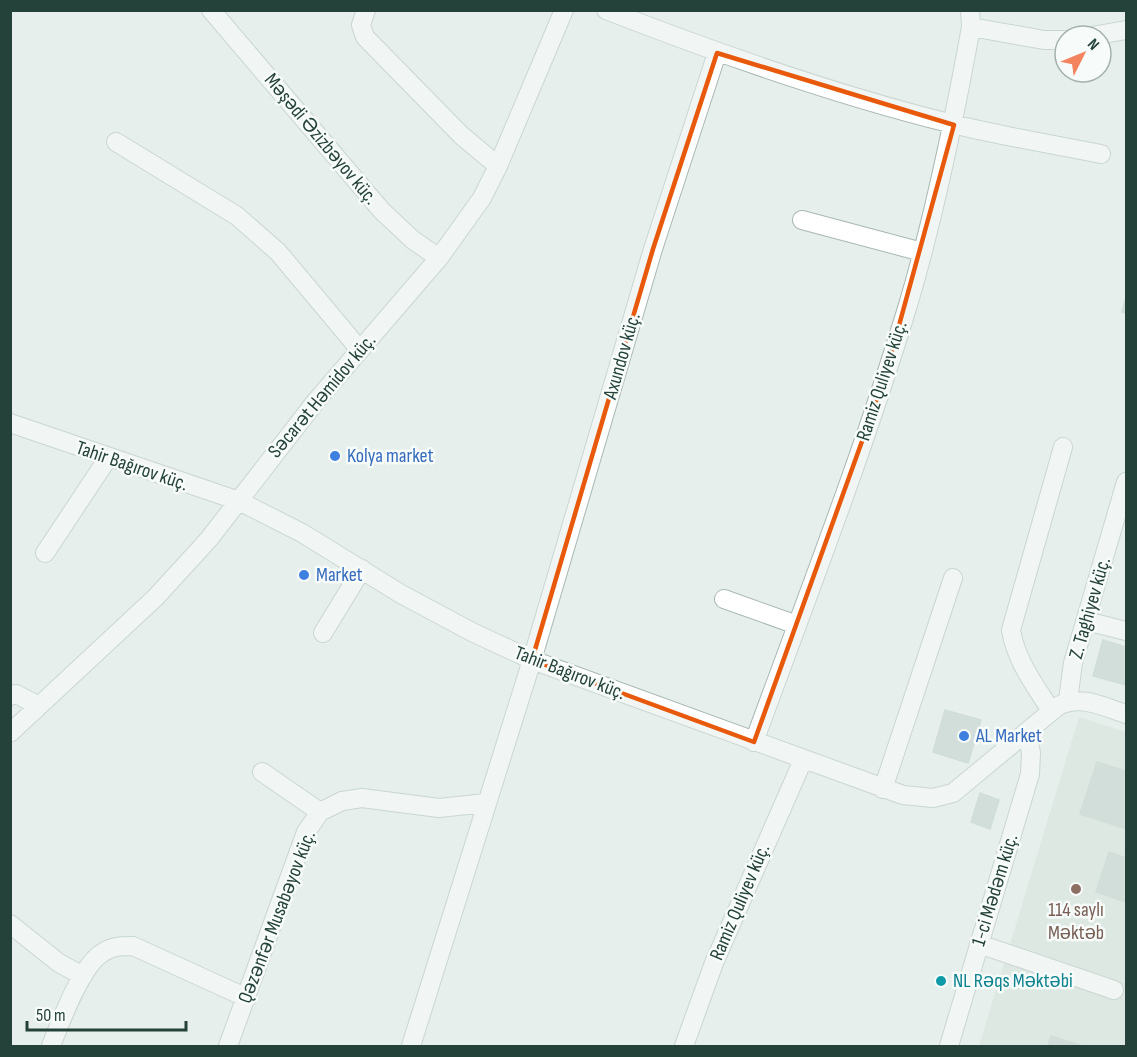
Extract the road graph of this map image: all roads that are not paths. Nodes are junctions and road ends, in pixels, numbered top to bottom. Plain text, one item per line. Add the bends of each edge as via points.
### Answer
1 (212, 10) edge
2 (366, 10) edge
3 (564, 10) edge
4 (606, 10) edge
5 (970, 19) edge
6 (1053, 40) edge
7 (717, 53) junction
8 (954, 124) junction
9 (116, 142) dead end
10 (1101, 154) dead end
11 (498, 166) junction
12 (802, 220) dead end
13 (922, 252) junction
14 (439, 258) junction
15 (360, 350) junction
16 (10, 423) edge
17 (1064, 447) dead end
18 (108, 458) junction
19 (1126, 482) edge
20 (238, 501) junction
21 (45, 553) dead end
22 (362, 569) junction
23 (953, 578) dead end
24 (724, 599) dead end
25 (1086, 621) junction
26 (797, 625) junction
27 (1126, 631) edge
28 (323, 633) dead end
29 (532, 660) junction
30 (10, 696) edge
31 (1068, 700) junction
32 (39, 706) junction
33 (1051, 711) junction
34 (1126, 714) edge
35 (1027, 732) junction
36 (10, 733) edge
37 (754, 742) junction
38 (804, 760) junction
39 (262, 772) dead end
40 (883, 789) junction
41 (486, 803) junction
42 (320, 812) junction
43 (12, 928) edge
44 (979, 944) junction
45 (83, 976) junction
46 (1114, 990) dead end
47 (247, 998) junction
48 (51, 1047) edge
49 (228, 1047) edge
50 (411, 1047) edge
51 (684, 1047) edge
52 (949, 1047) edge

1 - 14 street, Məşədi Əzizbəyov küç. via 382,211
2 - 11 street via 361,25 365,37 460,135
3 - 11 street, Səcarət Həmidov küç.
4 - 7 street
5 - 6 street
5 - 8 street, Ramiz Quliyev küç.
7 - 8 street
7 - 29 street, Axundov küç. via 653,249
8 - 10 street
8 - 13 street, Ramiz Quliyev küç.
9 - 15 street via 237,216 278,252
11 - 14 street, Səcarət Həmidov küç. via 482,198
12 - 13 street
13 - 26 street, Ramiz Quliyev küç. via 880,390
14 - 15 street, Səcarət Həmidov küç.
15 - 20 street, Səcarət Həmidov küç.
16 - 18 street, Tahir Bağırov küç.
17 - 33 street via 1011,630 1023,667
18 - 20 street, Tahir Bağırov küç.
18 - 21 street
19 - 25 street, Z. Taghiyev küç.
20 - 22 street, Tahir Bağırov küç. via 302,532
20 - 32 street, Səcarət Həmidov küç. via 156,597
22 - 28 street
22 - 29 street, Tahir Bağırov küç. via 462,627
23 - 40 street
24 - 26 street
25 - 27 street
25 - 31 street, Z. Taghiyev küç. via 1073,663
26 - 37 street, Ramiz Quliyev küç.
29 - 37 street, Tahir Bağırov küç.
29 - 41 street, Axundov küç.
30 - 32 street via 16,694
31 - 33 street, Tahir Bağırov küç.
31 - 34 street
32 - 36 street, Səcarət Həmidov küç.
33 - 35 street, Tahir Bağırov küç.
35 - 40 street, Tahir Bağırov küç. via 953,793 919,798
35 - 44 street, 1-ci Mədəm küç. via 1030,774
37 - 38 street, Tahir Bağırov küç.
38 - 40 street, Tahir Bağırov küç.
38 - 51 street, Ramiz Quliyev küç. via 714,963
39 - 42 street
41 - 42 street, Qəzənfər Musabəyov küç. via 439,808 362,798 342,801
41 - 50 street, Axundov küç.
42 - 47 street, Qəzənfər Musabəyov küç. via 306,832
43 - 45 street via 58,963
44 - 46 street
44 - 52 street, 1-ci Mədəm küç.
45 - 47 street via 100,954 115,946 133,946
45 - 48 street
47 - 49 street, Qəzənfər Musabəyov küç.

